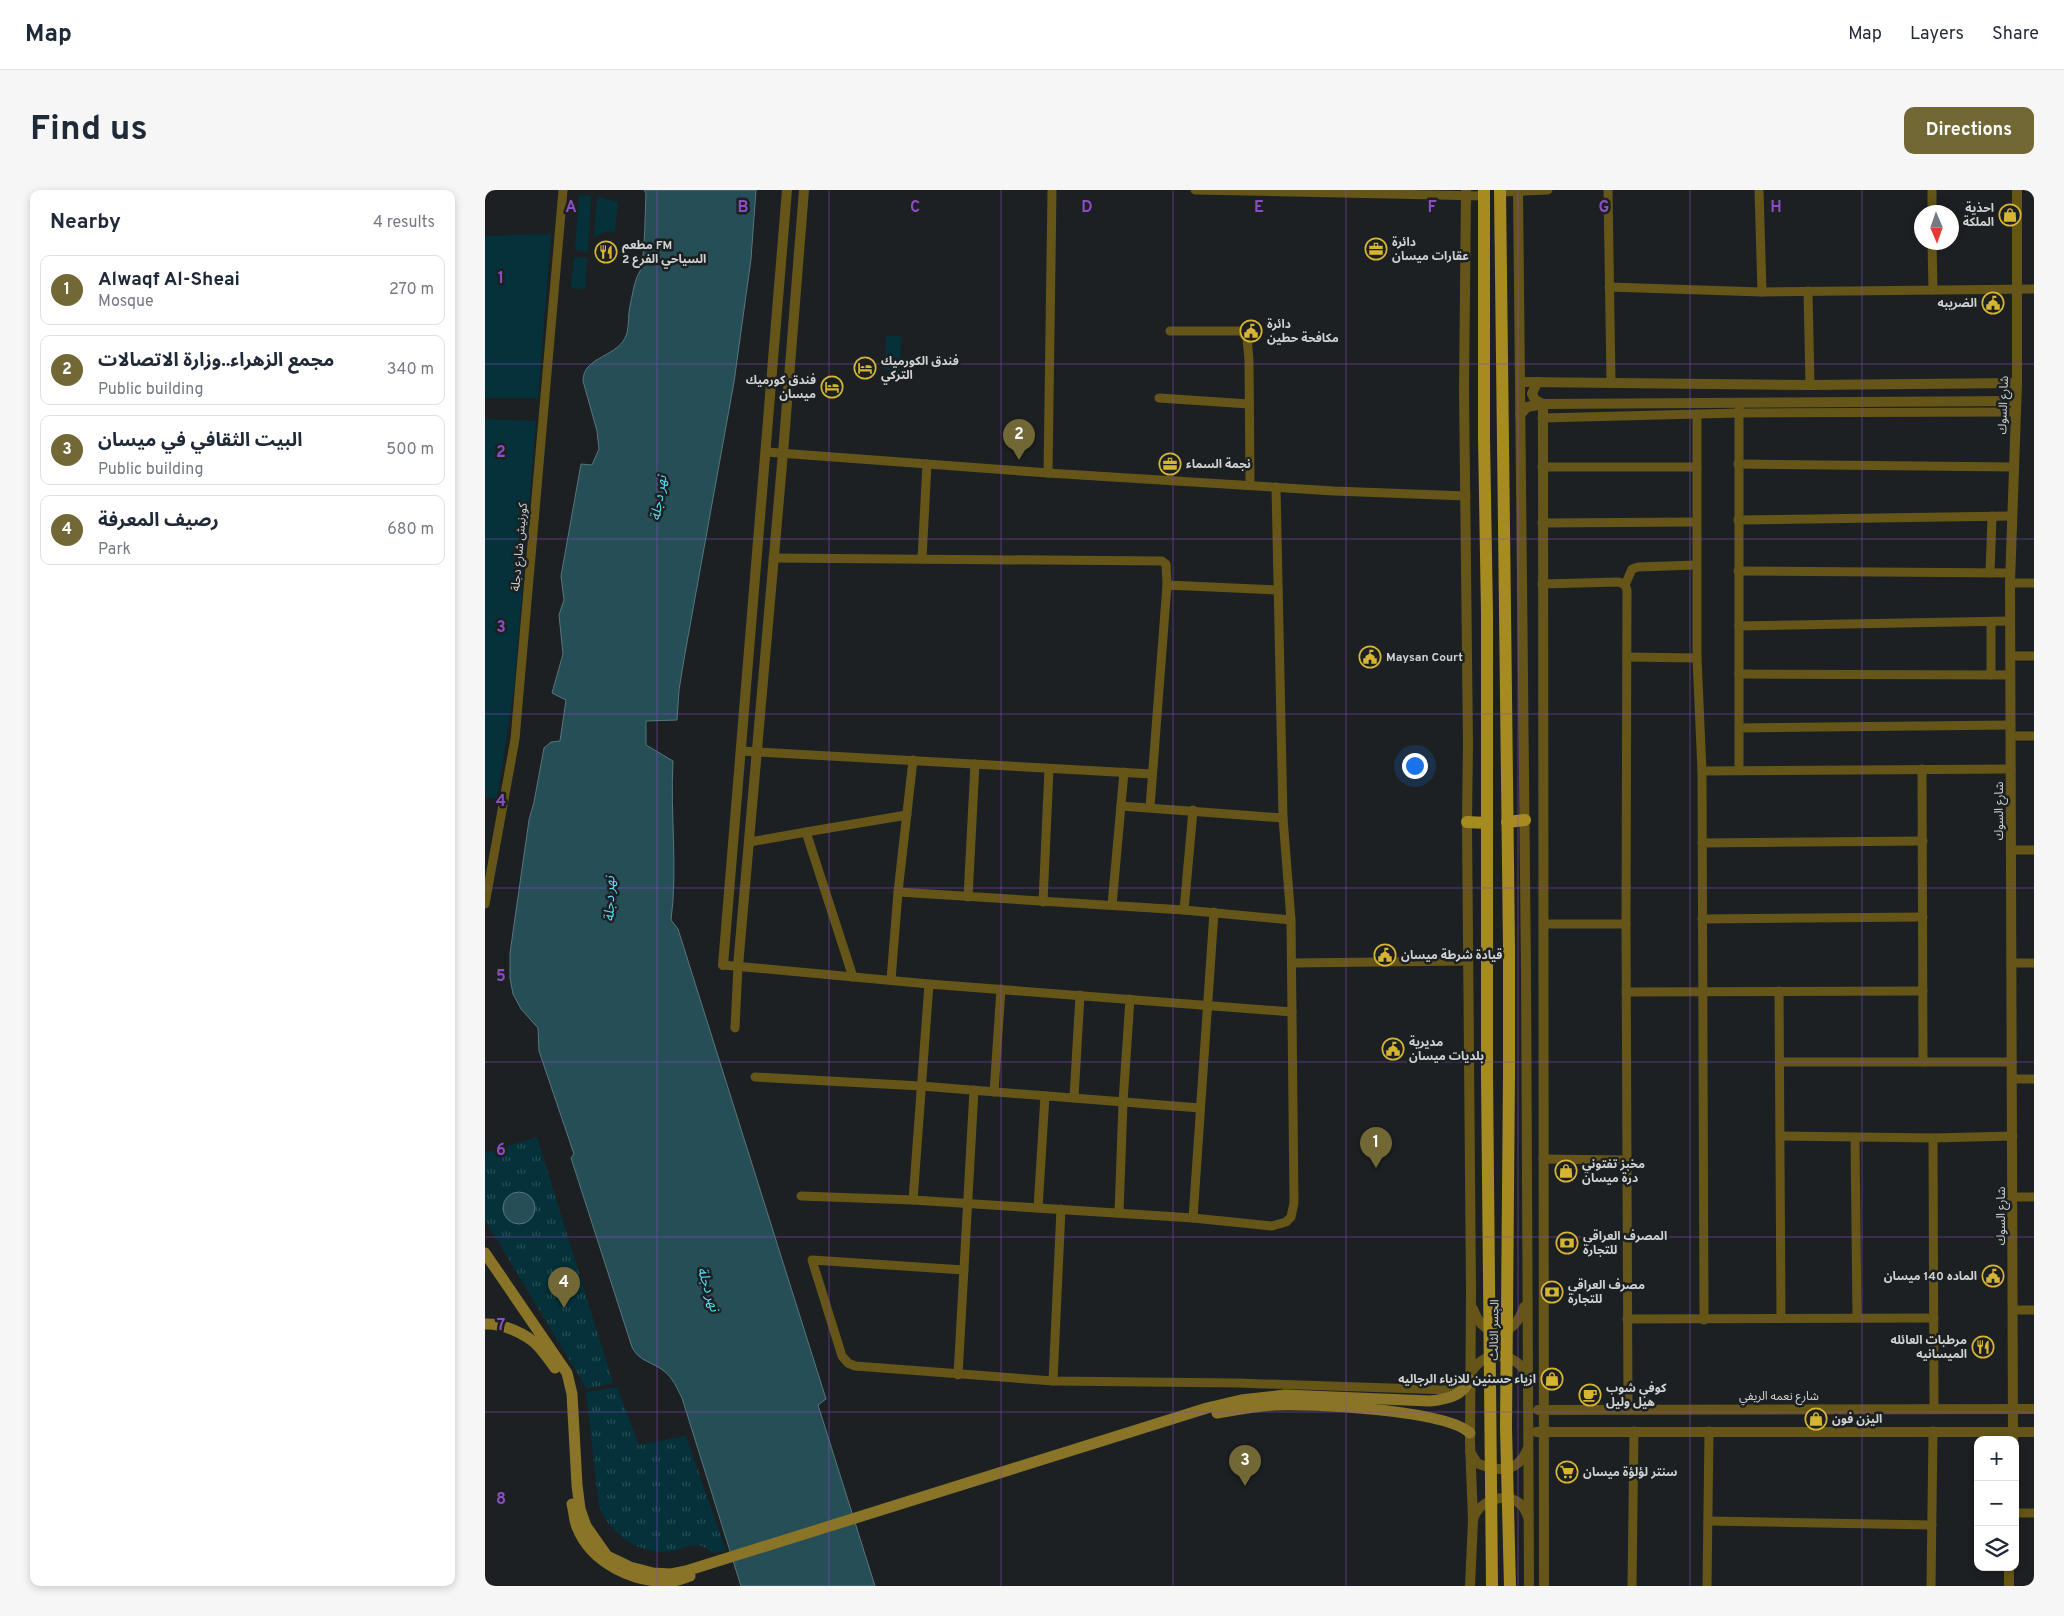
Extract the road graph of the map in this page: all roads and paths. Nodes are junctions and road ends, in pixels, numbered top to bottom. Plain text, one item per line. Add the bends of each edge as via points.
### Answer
1 (563, 190) edge
2 (787, 190) edge
3 (804, 190) edge
4 (1053, 190) edge
5 (1195, 190) edge
6 (1548, 190) edge
7 (1608, 190) edge
8 (1759, 190) edge
9 (1931, 190) edge
10 (2017, 190) edge
11 (1500, 191) edge
12 (1518, 191) edge
13 (1466, 192) edge
14 (1484, 193) edge
15 (1932, 205) edge
16 (1933, 250) edge
17 (779, 277) junction
18 (797, 278) junction
19 (1609, 287) junction
20 (1933, 290) junction
21 (2017, 290) junction
22 (2034, 290) edge
23 (1808, 291) junction
24 (1762, 292) junction
25 (1169, 331) dead end
26 (1519, 382) junction
27 (1537, 382) junction
28 (1611, 382) junction
29 (2017, 383) junction
30 (1810, 385) junction
31 (1159, 398) dead end
32 (1249, 404) junction
33 (1543, 404) junction
34 (2016, 406) junction
35 (1739, 408) junction
36 (1697, 414) junction
37 (1520, 415) junction
38 (1543, 418) junction
39 (766, 452) junction
40 (783, 453) junction
41 (927, 464) junction
42 (1738, 464) junction
43 (2014, 466) junction
44 (1542, 467) junction
45 (1697, 467) junction
46 (1048, 473) junction
47 (1250, 485) junction
48 (1276, 486) junction
49 (1466, 496) junction
50 (1992, 516) junction
51 (2012, 516) junction
52 (1738, 520) junction
53 (1696, 522) junction
54 (1542, 523) junction
55 (773, 558) junction
56 (922, 559) junction
57 (1696, 565) junction
58 (1739, 571) junction
59 (1990, 573) junction
60 (2010, 578) junction
61 (1542, 584) junction
62 (1625, 584) junction
63 (2034, 584) edge
64 (1167, 585) junction
65 (1278, 590) junction
66 (2010, 621) junction
67 (1991, 622) junction
68 (1739, 626) junction
69 (1627, 656) junction
70 (2010, 656) junction
71 (2034, 656) edge
72 (1697, 658) junction
73 (1739, 674) junction
74 (1991, 675) junction
75 (2011, 675) junction
76 (1739, 728) junction
77 (2011, 730) junction
78 (2034, 736) edge
79 (741, 750) junction
80 (758, 752) junction
81 (913, 760) junction
82 (975, 764) junction
83 (1049, 769) junction
84 (2011, 769) junction
85 (1739, 770) junction
86 (1922, 770) junction
87 (1702, 771) junction
88 (1124, 772) junction
89 (1152, 774) junction
90 (1121, 806) junction
91 (1150, 807) junction
92 (1193, 810) junction
93 (907, 815) junction
94 (1283, 818) junction
95 (1525, 820) junction
96 (1467, 822) junction
97 (1507, 822) junction
98 (1486, 823) junction
99 (806, 832) junction
100 (1923, 841) junction
101 (750, 842) junction
102 (1702, 843) junction
103 (2011, 850) junction
104 (2034, 850) edge
105 (486, 888) edge
106 (898, 892) junction
107 (968, 897) junction
108 (1043, 902) junction
109 (485, 904) edge
110 (1112, 905) junction
111 (1184, 910) junction
112 (1214, 912) junction
113 (1923, 917) junction
114 (1703, 918) junction
115 (1291, 920) junction
116 (1543, 924) junction
117 (1626, 924) junction
118 (1468, 962) junction
119 (1292, 963) junction
120 (2012, 963) junction
121 (2034, 963) edge
122 (723, 965) joint
123 (738, 966) junction
124 (1526, 970) junction
125 (1543, 970) junction
126 (853, 977) junction
127 (891, 980) junction
128 (929, 984) junction
129 (1001, 988) junction
130 (1779, 991) junction
131 (1923, 991) junction
132 (1626, 992) junction
133 (1703, 993) junction
134 (1080, 994) junction
135 (1130, 999) junction
136 (1208, 1004) junction
137 (1292, 1012) junction
138 (735, 1028) dead end
139 (1780, 1062) junction
140 (1923, 1062) junction
141 (2013, 1062) junction
142 (755, 1077) dead end
143 (2013, 1079) junction
144 (2034, 1079) edge
145 (921, 1086) junction
146 (974, 1090) junction
147 (994, 1092) junction
148 (1045, 1096) junction
149 (1074, 1098) junction
150 (1123, 1102) junction
151 (1199, 1108) junction
152 (1780, 1136) junction
153 (2013, 1136) junction
154 (1855, 1137) junction
155 (1933, 1138) junction
156 (1543, 1159) junction
157 (1627, 1160) junction
158 (801, 1196) dead end
159 (2013, 1197) junction
160 (2034, 1197) edge
161 (913, 1200) junction
162 (968, 1203) junction
163 (1038, 1208) junction
164 (1061, 1209) junction
165 (1119, 1213) junction
166 (1193, 1218) junction
167 (485, 1253) edge
168 (964, 1270) junction
169 (1527, 1289) junction
170 (1471, 1291) junction
171 (2014, 1310) junction
172 (2034, 1310) edge
173 (485, 1316) edge
174 (1781, 1318) junction
175 (1857, 1318) junction
176 (1934, 1318) junction
177 (1627, 1319) junction
178 (1704, 1320) junction
179 (485, 1324) edge
180 (508, 1329) junction
181 (485, 1332) edge
182 (543, 1344) junction
183 (958, 1375) junction
184 (1527, 1377) junction
185 (1470, 1379) junction
186 (1053, 1382) junction
187 (1528, 1402) junction
188 (1934, 1408) junction
189 (2014, 1409) junction
190 (2034, 1409) edge
191 (1543, 1410) junction
192 (1628, 1410) junction
193 (1207, 1411) junction
194 (1542, 1431) junction
195 (1635, 1431) junction
196 (1933, 1431) junction
197 (1709, 1432) junction
198 (2034, 1432) edge
199 (1470, 1433) junction
200 (2013, 1436) edge
201 (1529, 1439) junction
202 (1470, 1451) junction
203 (2019, 1513) edge
204 (2034, 1513) edge
205 (1473, 1520) junction
206 (1708, 1520) junction
207 (1529, 1522) junction
208 (1932, 1525) junction
209 (1543, 1551) junction
210 (1529, 1552) junction
211 (2009, 1571) edge
212 (1470, 1586) edge
213 (1492, 1586) edge
214 (1510, 1586) edge
215 (1529, 1586) edge
216 (1544, 1586) edge
217 (1632, 1586) edge
218 (1707, 1586) edge
219 (1931, 1586) edge
220 (2009, 1586) edge

1 - 105 street, كورنيش شارع دجلة via 515,739
2 - 17 street
3 - 18 street
4 - 46 street
5 - 13 street
6 - 12 street
7 - 19 street
8 - 24 street
9 - 15 street
10 - 21 street, شارع السوك
11 - 12 street
11 - 97 main road, الجسر الثالث
12 - 26 street
13 - 14 street
13 - 49 street
14 - 98 main road, الجسر الثالث
16 - 20 street
17 - 18 street
17 - 39 street
18 - 40 street
19 - 24 street
19 - 28 street
20 - 21 street
20 - 23 street
21 - 22 street
21 - 29 street, شارع السوك
23 - 24 street
23 - 30 street
25 - 32 street via 1241,331 1247,338
26 - 27 street
26 - 37 street
27 - 28 street
27 - 33 street via 1532,394
28 - 30 street
29 - 30 street
29 - 34 street, شارع السوك
31 - 32 street
32 - 47 street
33 - 35 street
33 - 37 street via 1527,407
33 - 38 street
34 - 35 street
34 - 43 street, شارع السوك
35 - 36 street
35 - 42 street
36 - 38 street
36 - 45 street
37 - 95 street
38 - 44 street
39 - 40 street
39 - 79 street
40 - 41 street
40 - 55 street
41 - 46 street
41 - 56 street
42 - 43 street
42 - 52 street
43 - 51 street, شارع السوك
44 - 45 street
44 - 54 street
45 - 53 street
46 - 47 street
47 - 48 street
48 - 49 street
48 - 65 street
49 - 96 street
50 - 51 street
50 - 52 street
50 - 59 street
51 - 60 street, شارع السوك
52 - 58 street
53 - 54 street
53 - 57 street
54 - 61 street
55 - 56 street
55 - 80 street
56 - 64 street via 1162,561 1166,564
57 - 62 street via 1637,567 1632,569
57 - 72 street
58 - 59 street
58 - 68 street
59 - 60 street
60 - 63 street
60 - 66 street, شارع السوك
61 - 62 street
61 - 116 street
62 - 69 street
64 - 65 street
64 - 89 street
65 - 94 street
66 - 67 street
66 - 70 street, شارع السوك
67 - 68 street
67 - 74 street
68 - 73 street
69 - 72 street
69 - 117 street
70 - 71 street
70 - 75 street, شارع السوك
72 - 87 street
73 - 74 street
73 - 76 street
74 - 75 street
75 - 77 street, شارع السوك
76 - 77 street
76 - 85 street
77 - 78 street
77 - 84 street, شارع السوك
79 - 80 street
79 - 122 street
80 - 81 street
80 - 101 street
81 - 82 street
81 - 93 street
82 - 83 street
82 - 107 street
83 - 88 street
83 - 108 street
84 - 86 street
84 - 103 street, شارع السوك
85 - 86 street
85 - 87 street
86 - 100 street
87 - 102 street
88 - 89 street
88 - 90 street
89 - 91 street
90 - 91 street
90 - 110 street
91 - 92 street
92 - 94 street
92 - 111 street
93 - 99 street
93 - 106 street
94 - 115 street
95 - 97 main road
95 - 124 street
96 - 98 main road
96 - 118 street
97 - 214 main road, الجسر الثالث, bridge via 1506,1428
98 - 213 main road, الجسر الثالث, bridge
99 - 101 street
99 - 126 street
100 - 102 street
100 - 113 street
101 - 123 street
102 - 114 street
103 - 104 street
103 - 120 street, شارع السوك
105 - 109 street, كورنيش شارع دجلة
106 - 107 street
106 - 127 street
107 - 108 street
108 - 110 street
110 - 111 street
111 - 112 street
112 - 115 street
112 - 136 street
113 - 114 street
113 - 131 street
114 - 133 street
115 - 119 street
116 - 117 street
116 - 125 street
117 - 132 street
118 - 119 street
118 - 170 street
119 - 137 street
120 - 121 street
120 - 141 street, شارع السوك
122 - 123 street
123 - 126 street
123 - 138 street
124 - 125 street
124 - 169 street
125 - 156 street
126 - 127 street
127 - 128 street
128 - 129 street
128 - 145 street
129 - 134 street
129 - 147 street
130 - 131 street
130 - 133 street
130 - 139 street
131 - 140 street
132 - 133 street
132 - 157 street
133 - 178 street
134 - 135 street
134 - 149 street
135 - 136 street
135 - 150 street
136 - 137 street
136 - 151 street
137 - 166 street via 1294,1203 1291,1217 1272,1226
139 - 140 street
139 - 152 street
140 - 141 street
141 - 143 street, شارع السوك
142 - 145 street
143 - 144 street
143 - 153 street, شارع السوك
145 - 146 street
145 - 161 street
146 - 147 street
146 - 162 street
147 - 148 street
148 - 149 street
148 - 163 street
149 - 150 street
150 - 151 street
150 - 165 street
151 - 166 street
152 - 154 street
152 - 174 street
153 - 155 street
153 - 159 street, شارع السوك
154 - 155 street
154 - 175 street
155 - 176 street
156 - 157 street
156 - 191 street
157 - 177 street
158 - 161 street
159 - 160 street
159 - 171 street, شارع السوك
161 - 162 street
162 - 163 street
162 - 168 street
163 - 164 street
164 - 165 street
164 - 186 street
165 - 166 street
167 - 182 main road
168 - 183 street
168 - 183 street via 812,1260 847,1363
169 - 170 street via 1518,1321 1505,1331 1483,1327 1476,1318
169 - 184 street
170 - 185 street
171 - 172 street
171 - 189 street, شارع السوك
173 - 182 main road via 529,1330
174 - 175 street
174 - 178 street
175 - 176 street
176 - 188 street
177 - 178 street
177 - 192 street
179 - 180 main road
180 - 181 main road
180 - 182 main road
182 - 193 main road via 567,1373 580,1509 586,1526 607,1556 653,1573 685,1571
183 - 186 street
184 - 185 street via 1514,1359 1497,1356 1481,1360
184 - 187 street
185 - 186 street via 1460,1389 1450,1390 1237,1383
185 - 193 main road via 1453,1397 1430,1401 1285,1395 1241,1400
185 - 199 street
187 - 191 street, شارع نعمه الريفي via 1533,1408
187 - 201 street
188 - 189 street, شارع نعمه الريفي
188 - 192 street, شارع نعمه الريفي
189 - 190 street, شارع نعمه الريفي
189 - 200 street, شارع السوك
191 - 192 street, شارع نعمه الريفي
191 - 194 street
193 - 199 main road via 1317,1405 1435,1418 1462,1426
194 - 195 street
194 - 201 street via 1532,1433
194 - 209 street
195 - 197 street
195 - 217 street
196 - 197 street
196 - 200 street
196 - 208 street
197 - 206 street
198 - 200 street
199 - 202 street
201 - 202 street via 1522,1460 1501,1470 1477,1463
201 - 207 street
202 - 205 street
203 - 204 street
205 - 207 street via 1484,1503 1501,1499 1518,1502
205 - 212 street
206 - 208 street
206 - 218 street
207 - 210 street
208 - 219 street
209 - 210 street
209 - 216 street
210 - 215 street
211 - 220 street

